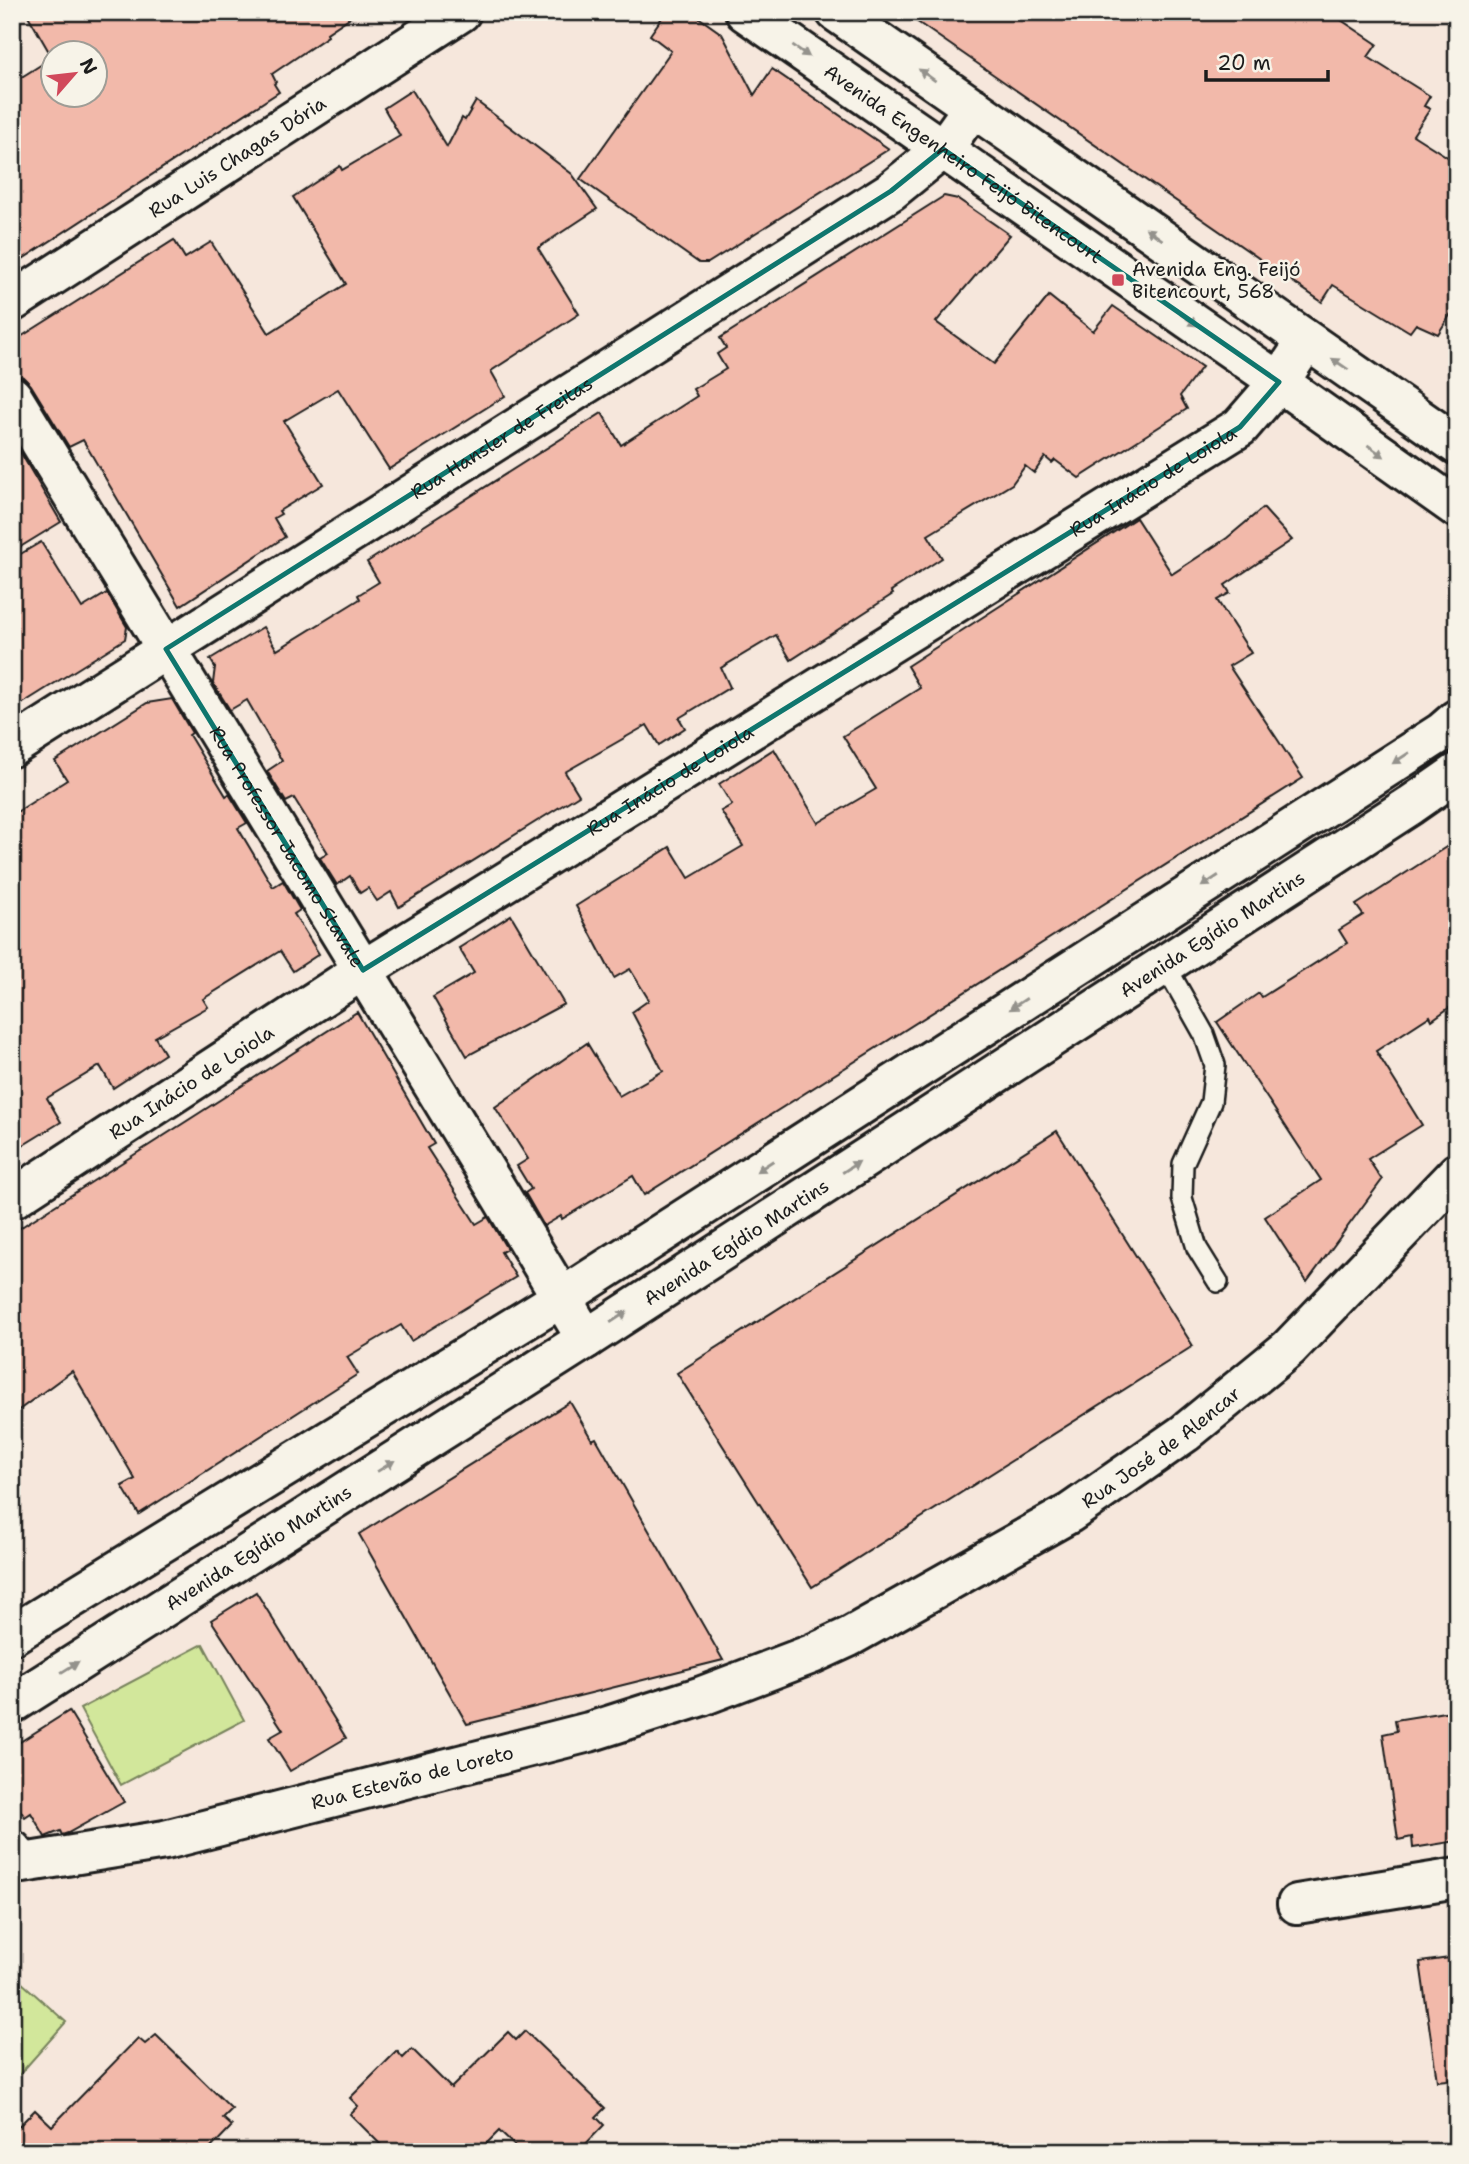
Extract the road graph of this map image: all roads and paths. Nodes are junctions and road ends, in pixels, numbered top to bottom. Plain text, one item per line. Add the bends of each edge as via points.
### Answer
1 (461, 12) edge
2 (745, 12) edge
3 (835, 12) edge
4 (973, 107) junction
5 (943, 149) junction
6 (12, 302) edge
7 (1306, 342) junction
8 (1279, 382) junction
9 (12, 396) edge
10 (1457, 444) edge
11 (1457, 508) edge
12 (166, 649) junction
13 (1457, 719) edge
14 (12, 747) edge
15 (1457, 773) edge
16 (1165, 965) junction
17 (363, 970) junction
18 (1457, 1173) edge
19 (12, 1199) edge
20 (1219, 1282) dead end
21 (561, 1298) junction
22 (586, 1339) junction
23 (12, 1635) edge
24 (812, 1654) joint
25 (12, 1704) edge
26 (12, 1850) edge
27 (1457, 1878) edge
28 (1297, 1904) dead end

1 - 6 street, Rua Luis Chagas Dória
2 -> 5 street, Avenida Engenheiro Feijó Bitencourt
4 -> 3 street
4 - 5 street, Rua Hansler de Freitas
7 -> 4 street
5 -> 8 street, Avenida Engenheiro Feijó Bitencourt
5 - 12 street, Rua Hansler de Freitas via 891,191
7 - 8 street, Rua Inácio de Loiola
10 -> 7 street
8 -> 11 street, Avenida Engenheiro Feijó Bitencourt
8 - 17 street, Rua Inácio de Loiola via 1240,427
9 - 12 street, Rua Professor Jacomo Stavale
12 - 14 street, Rua Hansler de Freitas
12 - 17 street, Rua Professor Jacomo Stavale
13 -> 21 street
15 - 16 street, Avenida Egídio Martins
16 - 20 lane via 1215,1065 1211,1102 1183,1164 1182,1198 1197,1248
22 -> 16 street, Avenida Egídio Martins
17 - 19 street, Rua Inácio de Loiola
17 - 21 street, Rua Professor Jacomo Stavale
18 - 24 street, Rua José de Alencar via 1289,1348 1185,1433 1070,1513
21 - 22 street, Rua Professor Jacomo Stavale
21 - 23 street
25 -> 22 street, Avenida Egídio Martins
24 - 26 street, Rua Estevão de Loreto via 589,1732 178,1837 23,1863
27 - 28 street

